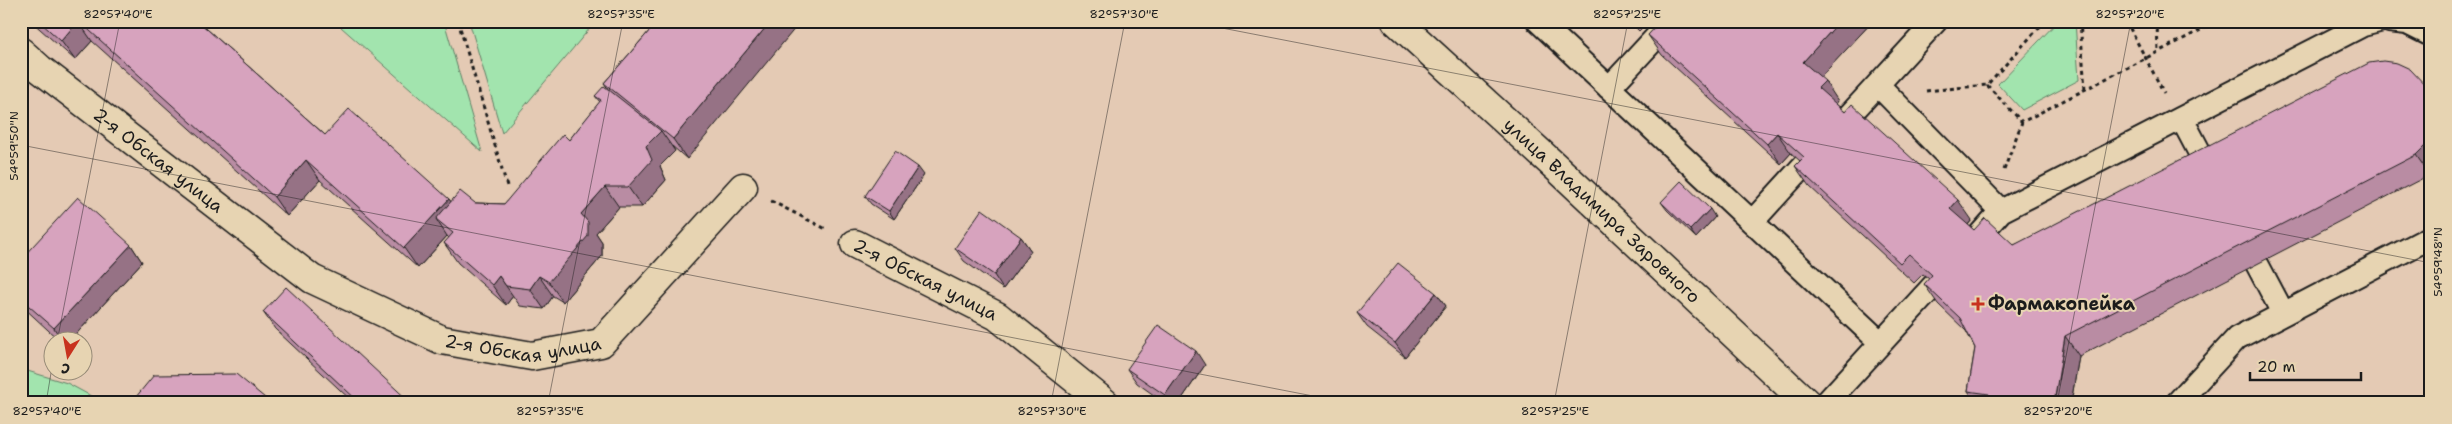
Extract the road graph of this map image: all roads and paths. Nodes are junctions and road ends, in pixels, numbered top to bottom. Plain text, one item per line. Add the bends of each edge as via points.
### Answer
1 (458, 21) edge
2 (1396, 21) edge
3 (1538, 21) edge
4 (1936, 21) edge
5 (2045, 21) edge
6 (2080, 21) edge
7 (2126, 21) edge
8 (2156, 21) edge
9 (2218, 21) edge
10 (2379, 21) edge
11 (2389, 21) edge
12 (1660, 33) edge
13 (2431, 35) edge
14 (21, 52) edge
15 (2158, 52) junction
16 (2146, 59) junction
17 (1987, 84) junction
18 (1609, 88) junction
19 (1883, 90) junction
20 (2085, 90) junction
21 (1845, 120) edge
22 (2180, 120) junction
23 (2022, 122) junction
24 (1804, 165) edge
25 (2210, 172) edge
26 (507, 186) dead end
27 (743, 187) joint
28 (1997, 207) junction
29 (1752, 222) junction
30 (2431, 237) edge
31 (1976, 239) edge
32 (855, 244) joint
33 (2257, 264) dead end
34 (1935, 284) edge
35 (2283, 313) junction
36 (1881, 343) junction
37 (1105, 403) edge
38 (1807, 403) edge
39 (1826, 403) edge
40 (2177, 403) edge

1 - 26 path
2 - 38 street, улица Владимира Заровного
3 - 18 lane
4 - 19 lane
5 - 17 path
6 - 20 path
7 - 16 path
8 - 15 path
9 - 15 path
10 - 22 lane via 2363,25
11 - 13 lane via 2408,23
12 - 18 lane
14 - 27 street, 2-я Обская улица via 40,70 312,278 442,340 532,356 601,344
15 - 16 path
16 - 20 path
16 - 22 path
17 - 19 path
17 - 23 path
18 - 29 lane
19 - 21 lane
19 - 28 lane
20 - 23 path
22 - 25 lane
22 - 28 lane
23 - 28 path
24 - 29 lane
27 - 32 path, 2-я Обская улица
28 - 31 lane
29 - 36 lane
30 - 35 lane
32 - 37 street, 2-я Обская улица via 997,316
33 - 35 lane
34 - 36 lane
35 - 40 lane via 2237,338
36 - 39 lane

